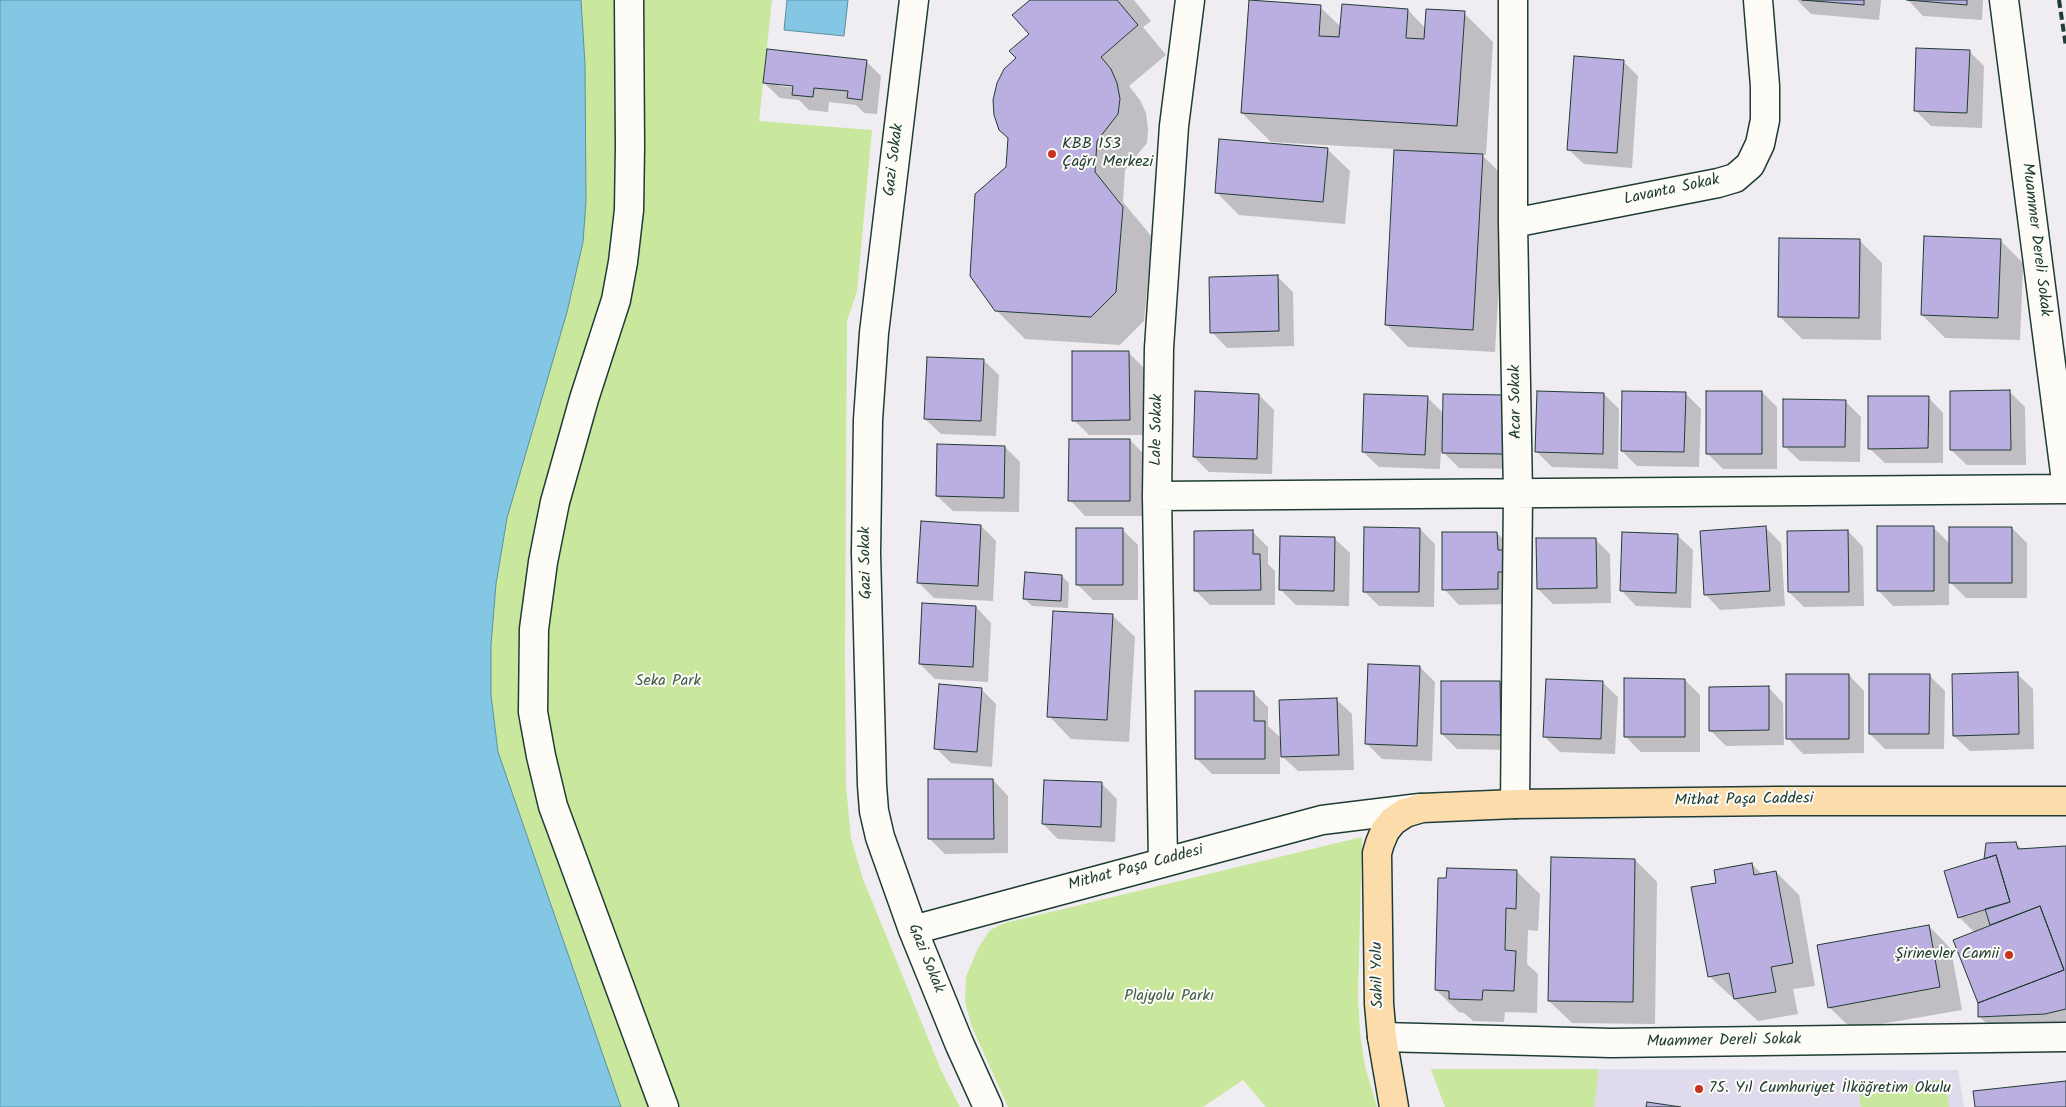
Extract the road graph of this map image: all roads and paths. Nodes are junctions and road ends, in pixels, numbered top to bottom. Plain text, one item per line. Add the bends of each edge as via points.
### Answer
1 (629, 0) edge
2 (914, 0) edge
3 (1190, 0) edge
4 (1514, 0) edge
5 (1758, 0) edge
6 (2004, 0) edge
7 (1513, 223) junction
8 (2066, 481) edge
9 (2066, 489) edge
10 (1518, 493) junction
11 (1157, 496) junction
12 (2066, 801) edge
13 (1515, 804) junction
14 (1422, 808) junction
15 (1361, 815) junction
16 (1380, 842) junction
17 (1163, 862) junction
18 (913, 930) junction
19 (1382, 1037) junction
20 (2066, 1037) edge
21 (664, 1107) edge
22 (988, 1107) edge
23 (1394, 1107) edge

1 - 21 street via 629,210 623,262 616,300 555,502 543,562 534,629 533,712 553,806
2 - 18 street, Gazi Sokak via 874,333 868,420 866,553 874,811 880,838
3 - 11 street, Lale Sokak via 1174,126 1159,348
4 - 7 street, Acar Sokak
5 - 7 street, Lavanta Sokak via 1765,120 1760,144 1750,165 1735,178 1718,183
6 - 8 street, Muammer Dereli Sokak
7 - 10 street, Acar Sokak
9 - 10 street
10 - 11 street
10 - 13 street, Acar Sokak
11 - 17 street, Lale Sokak
12 - 13 main road, Mithat Paşa Caddesi
13 - 14 main road, Mithat Paşa Caddesi
14 - 15 street, Mithat Paşa Caddesi
14 - 16 main road, Mithat Paşa Caddesi via 1405,813 1393,822
15 - 16 street via 1370,821
15 - 17 street, Mithat Paşa Caddesi via 1322,820
16 - 19 main road, Sahil Yolu via 1377,854
17 - 18 street, Mithat Paşa Caddesi
18 - 22 street, Gazi Sokak
19 - 20 street, Muammer Dereli Sokak via 1611,1044
19 - 23 main road, Sahil Yolu

